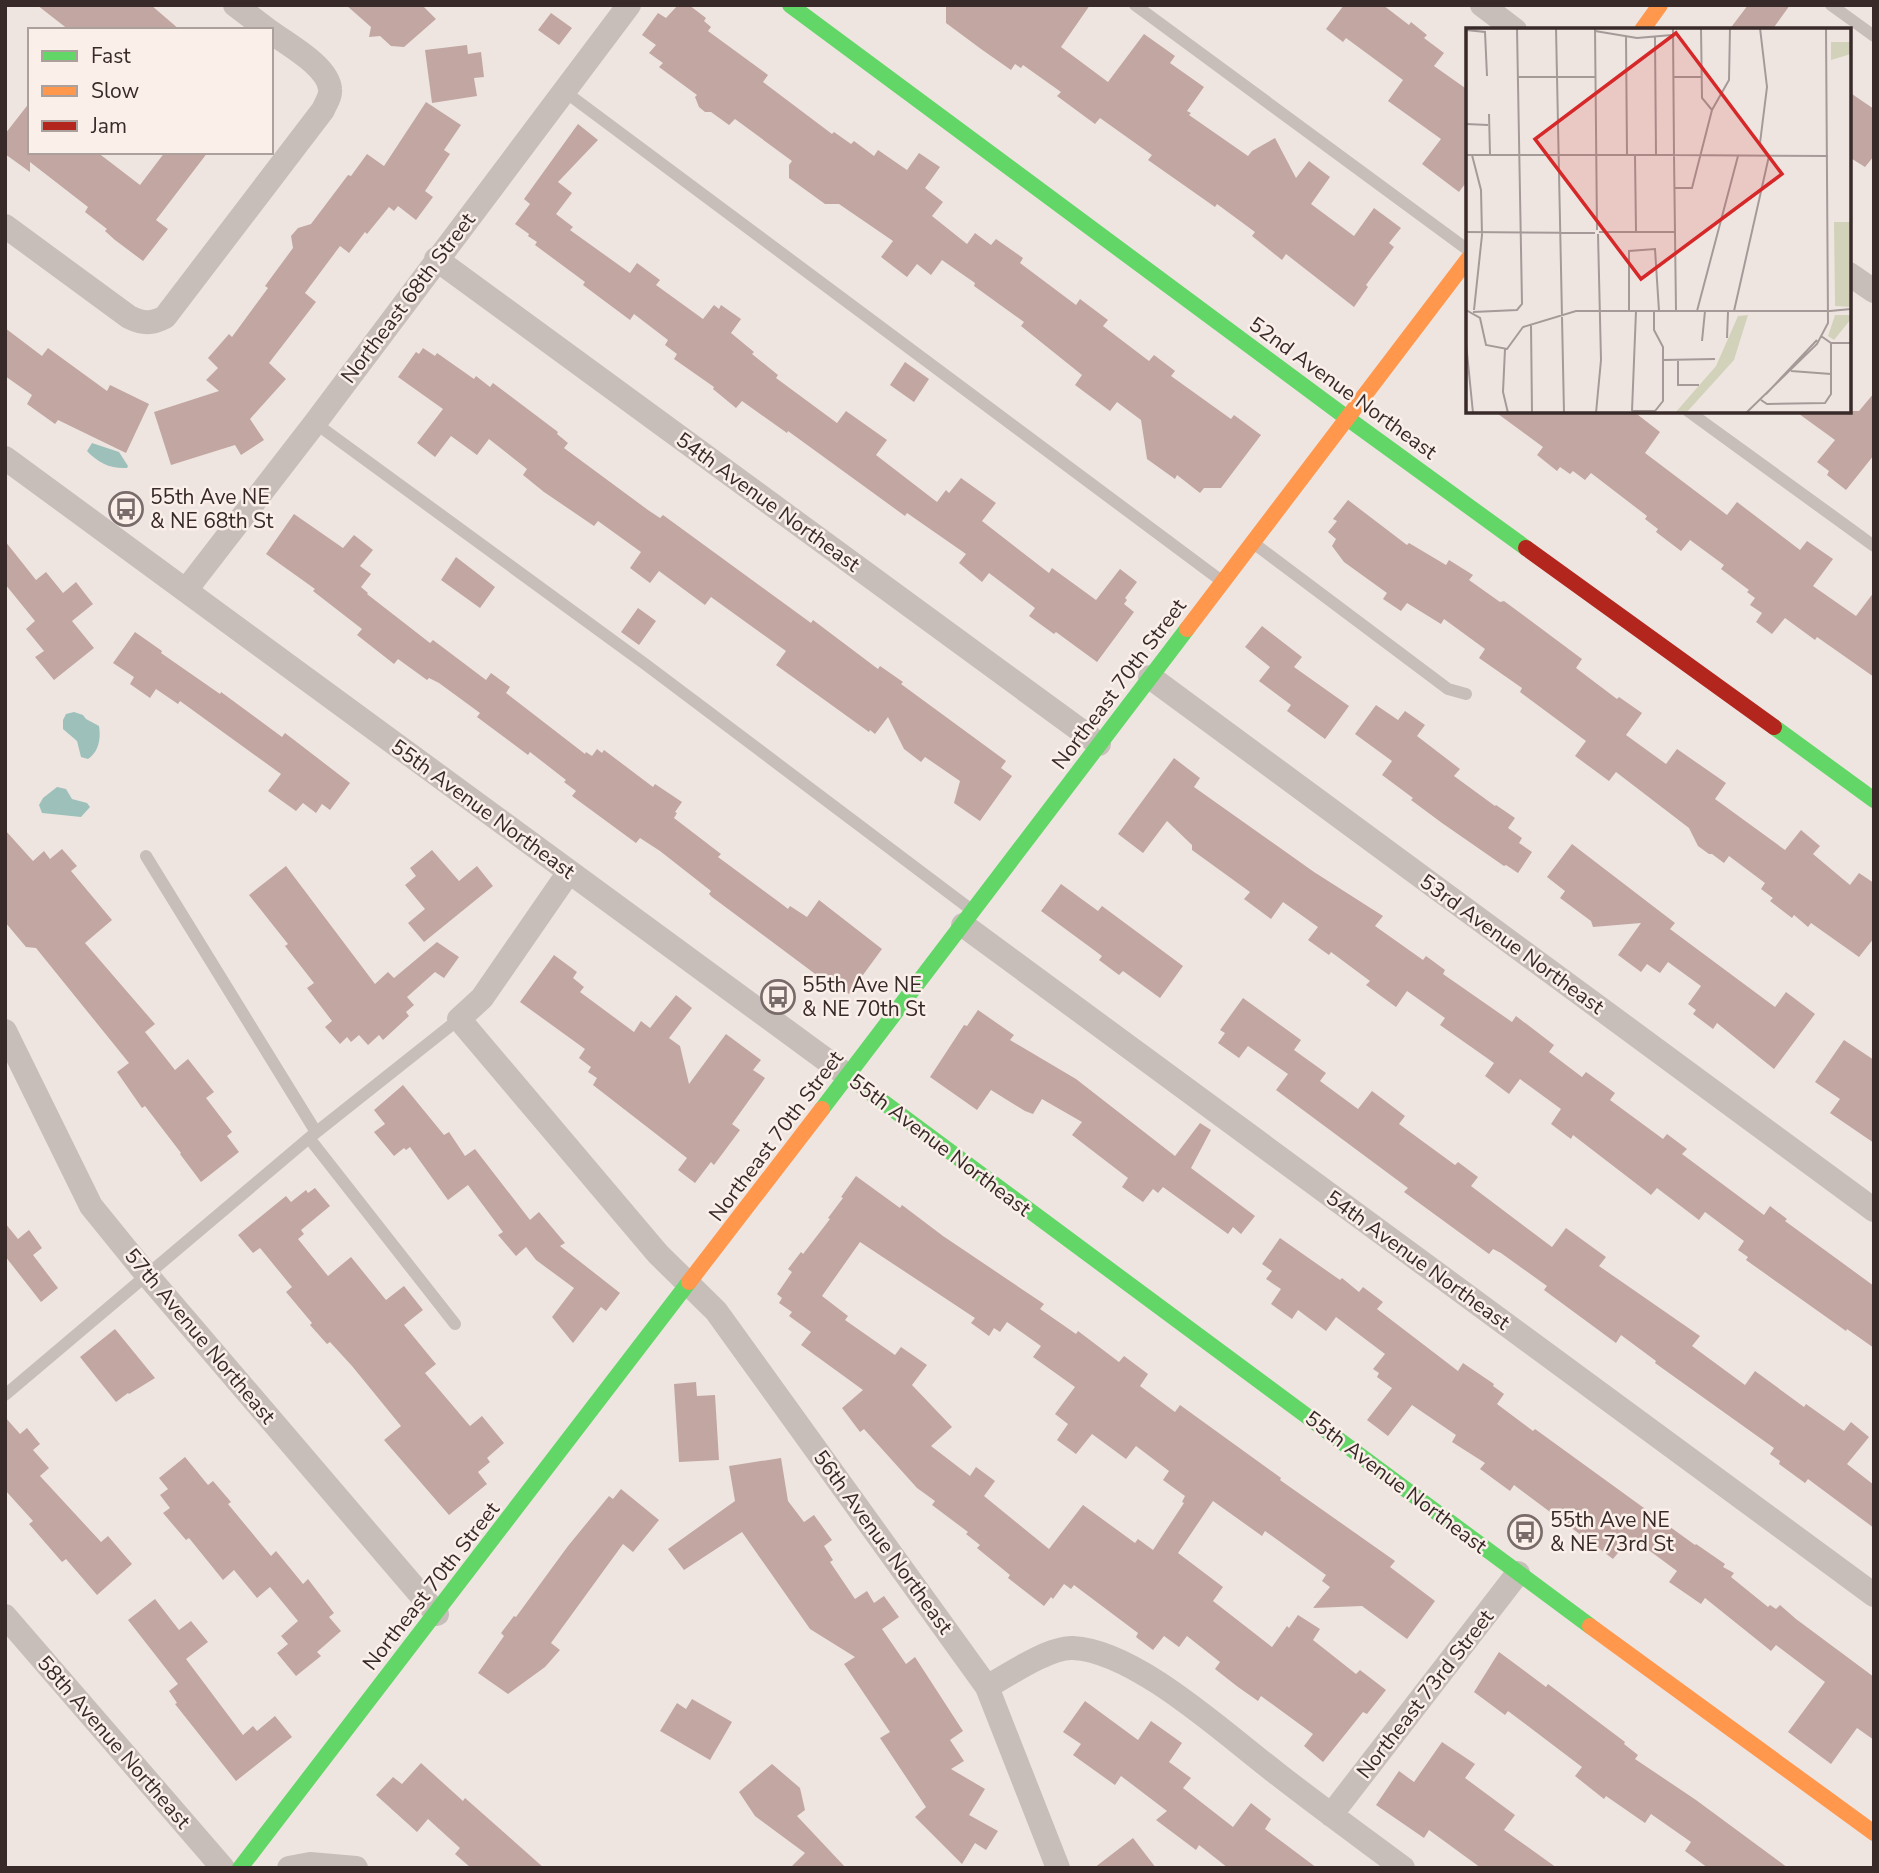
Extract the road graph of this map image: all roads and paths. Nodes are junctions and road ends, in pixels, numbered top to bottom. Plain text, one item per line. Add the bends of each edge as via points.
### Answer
1 (235, 5) edge
2 (629, 5) edge
3 (790, 5) edge
4 (1135, 5) edge
5 (1482, 5) edge
6 (1660, 5) edge
7 (1831, 5) edge
8 (266, 28) edge
9 (1512, 28) edge
10 (1643, 28) edge
11 (273, 33) edge
12 (1874, 36) edge
13 (564, 91) junction
14 (5, 226) edge
15 (1466, 249) edge
16 (436, 259) junction
17 (1466, 262) edge
18 (1851, 275) edge
19 (1874, 292) edge
20 (1691, 413) edge
21 (1347, 418) junction
22 (315, 423) junction
23 (5, 458) edge
24 (1252, 542) junction
25 (1874, 546) edge
26 (1223, 582) junction
27 (186, 590) junction
28 (1150, 677) junction
29 (1466, 694) dead end
30 (1099, 744) junction
31 (1874, 800) edge
32 (146, 856) dead end
33 (569, 872) junction
34 (968, 918) junction
35 (459, 1019) junction
36 (5, 1031) edge
37 (848, 1076) junction
38 (312, 1135) junction
39 (1874, 1210) edge
40 (147, 1275) junction
41 (689, 1285) junction
42 (455, 1324) dead end
43 (5, 1395) edge
44 (1518, 1573) junction
45 (1874, 1595) edge
46 (436, 1614) junction
47 (5, 1616) edge
48 (987, 1687) junction
49 (1331, 1815) junction
50 (1874, 1833) edge
51 (223, 1868) edge
52 (240, 1868) edge
53 (289, 1868) edge
54 (356, 1868) edge
55 (1058, 1868) edge
56 (1403, 1868) edge

1 - 8 street
2 - 13 street, Northeast 68th Street
3 - 21 street, 52nd Avenue Northeast
4 - 15 lane
5 - 9 street
6 - 10 street
7 - 12 lane
11 - 14 street via 318,67 330,86 329,98 159,320 144,323 130,317
13 - 16 street, Northeast 68th Street
13 - 26 lane
16 - 22 street, Northeast 68th Street
16 - 30 street, 54th Avenue Northeast
17 - 21 street, Northeast 70th Street
18 - 19 street
20 - 25 lane
21 - 24 street, Northeast 70th Street
21 - 31 street, 52nd Avenue Northeast
22 - 27 street, Northeast 68th Street
22 - 34 lane via 645,664
23 - 27 street, 55th Avenue Northeast
24 - 26 street, Northeast 70th Street
24 - 29 lane via 1448,689
26 - 28 street, Northeast 70th Street
27 - 33 street, 55th Avenue Northeast
28 - 30 street, Northeast 70th Street
28 - 39 street, 53rd Avenue Northeast
30 - 34 street, Northeast 70th Street
32 - 38 lane
33 - 35 street via 482,998
33 - 37 street, 55th Avenue Northeast
34 - 37 street, Northeast 70th Street
34 - 45 street, 54th Avenue Northeast
35 - 38 lane
35 - 41 street, 56th Avenue Northeast
36 - 40 street, 57th Avenue Northeast via 91,1206
37 - 41 street, Northeast 70th Street
37 - 44 street, 55th Avenue Northeast
38 - 40 lane
38 - 42 lane
40 - 43 lane
40 - 46 street, 57th Avenue Northeast
41 - 46 street, Northeast 70th Street
41 - 48 street, 56th Avenue Northeast via 743,1347
44 - 49 street, Northeast 73rd Street
44 - 50 street, 55th Avenue Northeast
46 - 52 street, Northeast 70th Street
47 - 51 street, 58th Avenue Northeast
48 - 49 street via 1060,1650 1072,1647 1105,1654 1153,1678
48 - 55 street
49 - 56 street
53 - 54 street via 310,1864

